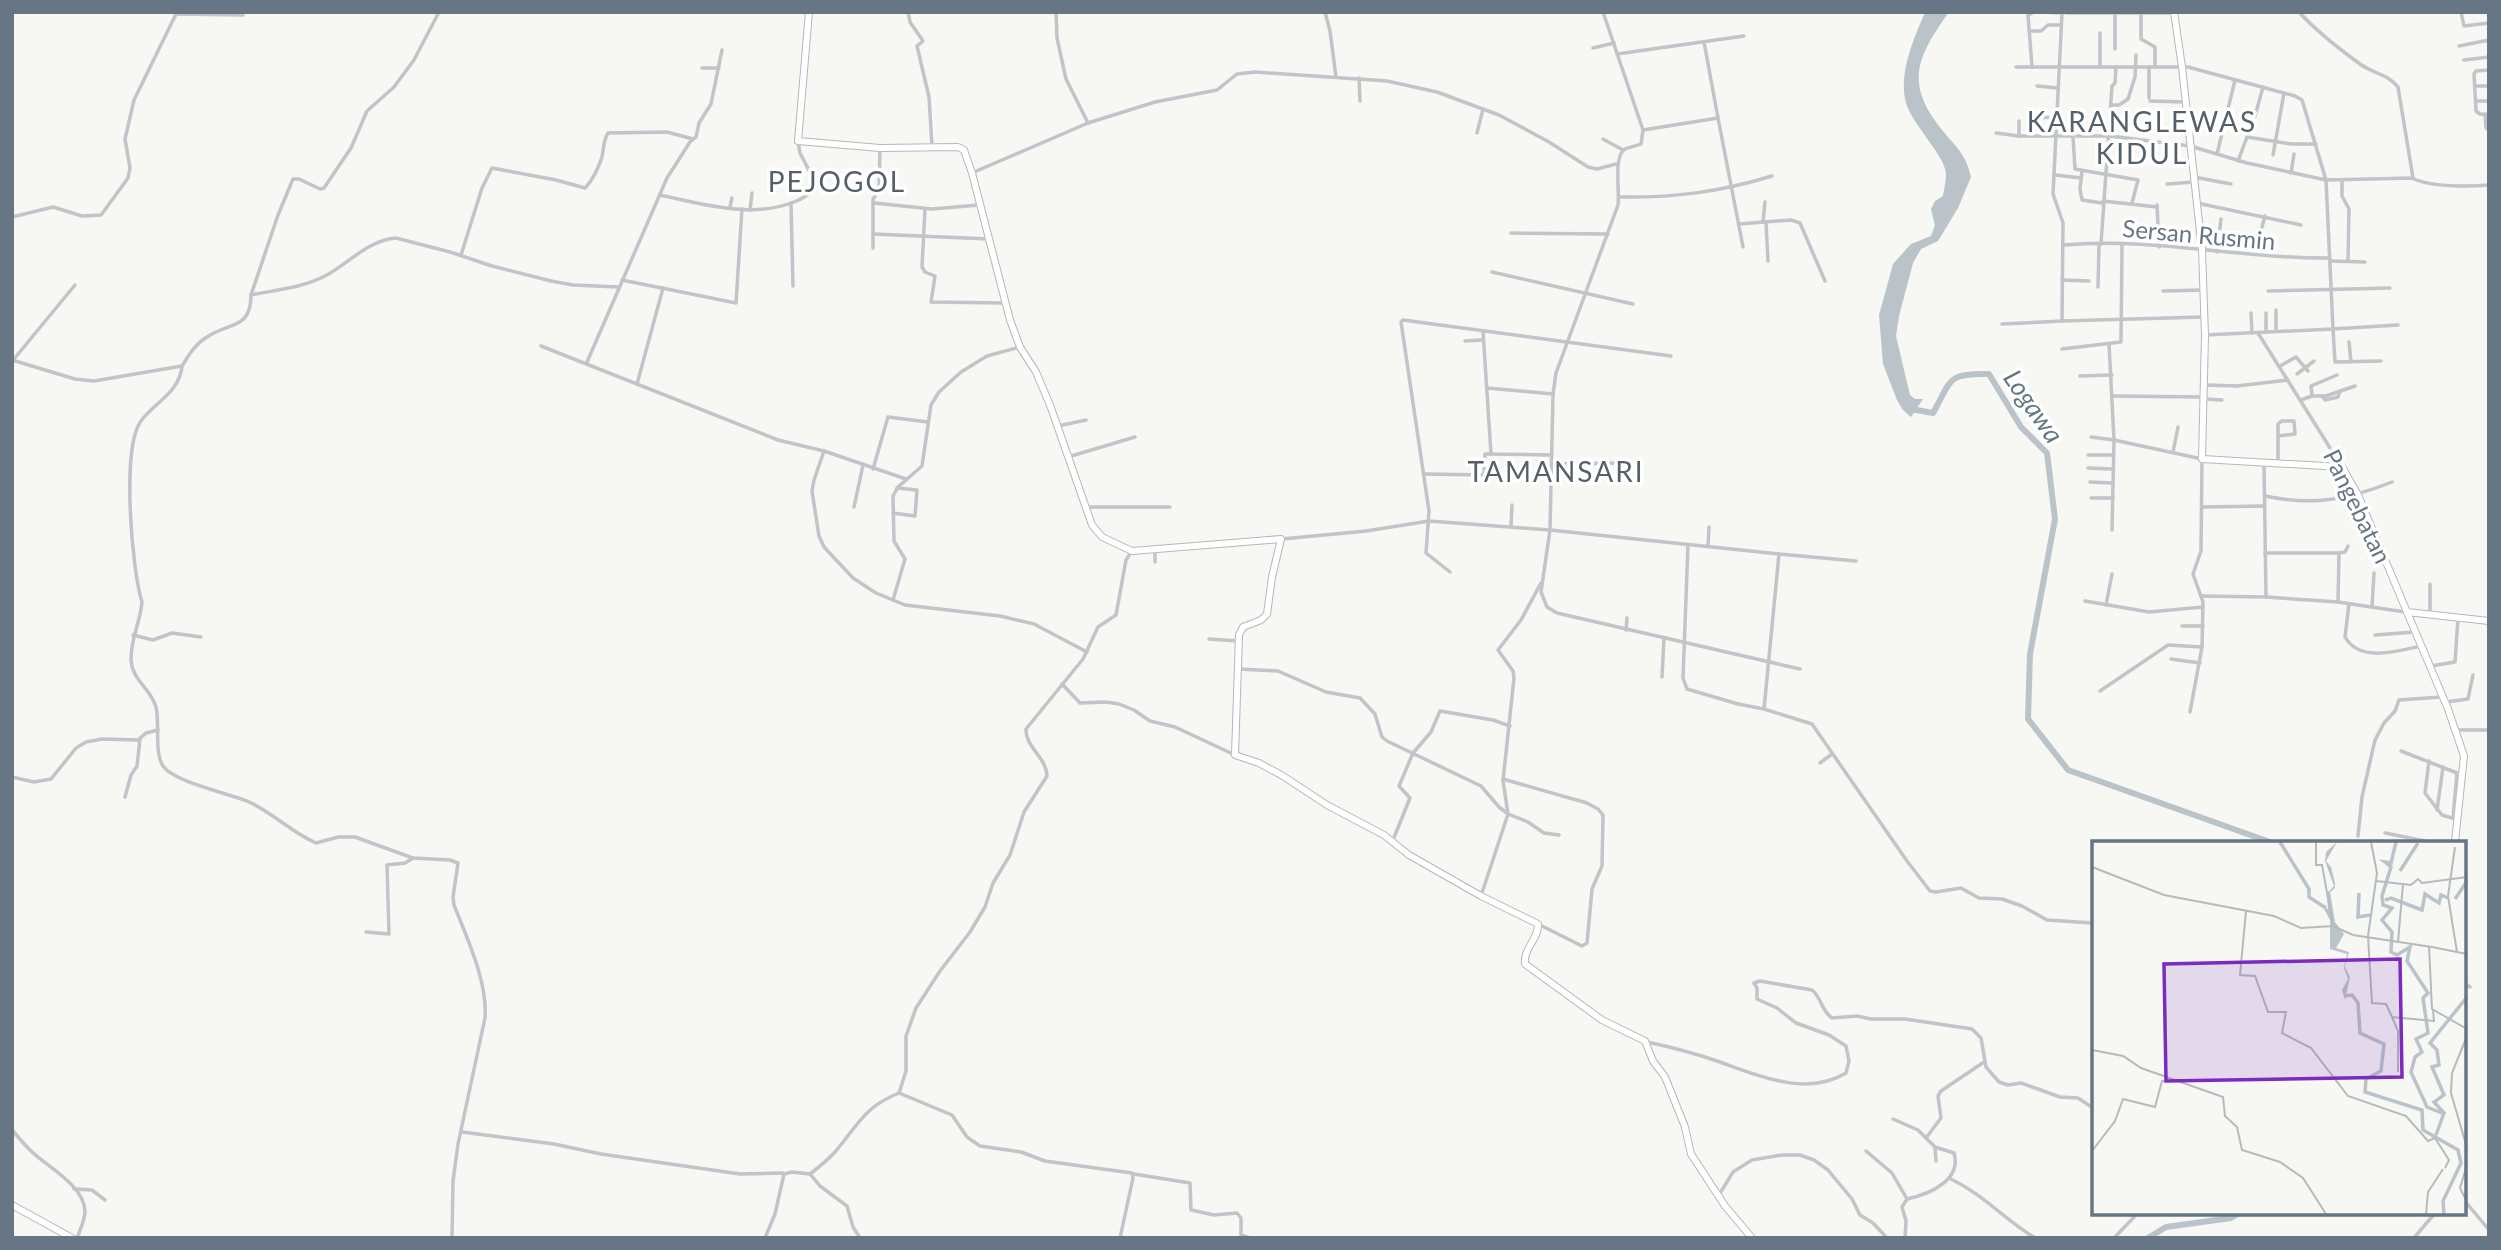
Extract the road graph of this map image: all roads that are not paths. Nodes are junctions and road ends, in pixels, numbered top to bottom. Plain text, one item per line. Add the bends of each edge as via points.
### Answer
1 (439, 12) edge
2 (809, 12) edge
3 (908, 12) edge
4 (1056, 12) edge
5 (1325, 12) edge
6 (1602, 12) edge
7 (2037, 12) edge
8 (2299, 12) edge
9 (2461, 12) edge
10 (176, 13) edge
11 (2065, 13) edge
12 (2091, 13) edge
13 (2115, 13) edge
14 (2174, 13) edge
15 (2141, 14) edge
16 (243, 15) dead end
17 (2489, 23) edge
18 (2061, 25) junction
19 (2029, 31) junction
20 (2100, 33) dead end
21 (1744, 36) dead end
22 (2489, 40) edge
23 (1704, 42) junction
24 (1614, 43) junction
25 (2459, 47) dead end
26 (1593, 48) dead end
27 (2115, 49) dead end
28 (722, 50) dead end
29 (1617, 54) junction
30 (2136, 55) dead end
31 (2489, 57) edge
32 (2464, 60) dead end
33 (2016, 67) dead end
34 (2032, 67) junction
35 (2059, 67) junction
36 (2099, 67) junction
37 (2116, 67) junction
38 (2135, 67) junction
39 (2149, 67) junction
40 (2155, 67) junction
41 (2182, 67) junction
42 (702, 68) dead end
43 (719, 68) junction
44 (2489, 70) edge
45 (1336, 77) junction
46 (1359, 78) junction
47 (2235, 80) junction
48 (2037, 86) dead end
49 (2475, 86) junction
50 (2489, 86) edge
51 (2263, 87) junction
52 (2058, 88) junction
53 (2284, 93) junction
54 (1360, 101) dead end
55 (2476, 101) junction
56 (2489, 101) edge
57 (2187, 102) junction
58 (2111, 105) junction
59 (1483, 109) junction
60 (2487, 114) edge
61 (1719, 115) junction
62 (2255, 116) dead end
63 (2058, 118) junction
64 (2019, 121) dead end
65 (1088, 123) junction
66 (2250, 127) dead end
67 (1643, 130) junction
68 (2489, 130) edge
69 (1477, 133) dead end
70 (1996, 134) dead end
71 (2018, 136) junction
72 (2032, 136) junction
73 (2110, 136) junction
74 (2057, 137) junction
75 (2073, 137) junction
76 (2247, 137) junction
77 (693, 139) junction
78 (1603, 139) dead end
79 (798, 141) junction
80 (2276, 142) junction
81 (2316, 144) junction
82 (2190, 146) junction
83 (880, 148) junction
84 (932, 148) junction
85 (1623, 150) junction
86 (2217, 154) junction
87 (2294, 154) dead end
88 (2273, 155) dead end
89 (2238, 161) junction
90 (1616, 164) junction
91 (2082, 171) junction
92 (972, 173) junction
93 (2291, 173) junction
94 (2105, 174) junction
95 (2055, 175) junction
96 (1772, 176) dead end
97 (2081, 178) junction
98 (2412, 178) junction
99 (2195, 180) junction
100 (2326, 180) junction
101 (2342, 181) junction
102 (2167, 184) dead end
103 (2231, 184) dead end
104 (2489, 185) edge
105 (1732, 188) junction
106 (752, 193) dead end
107 (660, 195) junction
108 (1619, 197) junction
109 (732, 198) dead end
110 (1765, 202) dead end
111 (2103, 202) junction
112 (791, 203) junction
113 (874, 203) junction
114 (2132, 203) junction
115 (2197, 203) junction
116 (981, 205) junction
117 (730, 207) junction
118 (742, 209) junction
119 (925, 209) junction
120 (750, 210) junction
121 (2265, 216) junction
122 (12, 217) edge
123 (2221, 219) dead end
124 (1764, 222) junction
125 (1739, 224) junction
126 (2301, 225) dead end
127 (1511, 233) dead end
128 (873, 234) junction
129 (1608, 234) junction
130 (924, 236) junction
131 (989, 239) junction
132 (2100, 244) junction
133 (2122, 244) junction
134 (2064, 245) junction
135 (2257, 245) dead end
136 (1743, 247) dead end
137 (2159, 247) junction
138 (873, 248) dead end
139 (2202, 250) junction
140 (2217, 252) junction
141 (461, 255) junction
142 (2331, 260) junction
143 (1768, 261) dead end
144 (2348, 261) junction
145 (2365, 262) dead end
146 (1492, 272) dead end
147 (622, 280) junction
148 (1825, 281) dead end
149 (2062, 281) junction
150 (2090, 281) dead end
151 (75, 285) dead end
152 (793, 286) dead end
153 (2098, 286) dead end
154 (620, 287) junction
155 (663, 288) junction
156 (2390, 288) dead end
157 (2163, 290) dead end
158 (2204, 290) junction
159 (2331, 290) junction
160 (2268, 291) dead end
161 (1584, 293) junction
162 (251, 295) junction
163 (1006, 303) junction
164 (1633, 304) dead end
165 (2276, 310) dead end
166 (2251, 313) dead end
167 (2266, 313) dead end
168 (2205, 317) junction
169 (2121, 319) junction
170 (2062, 321) junction
171 (2002, 324) dead end
172 (2398, 325) dead end
173 (2333, 329) junction
174 (1483, 331) junction
175 (2276, 331) junction
176 (2266, 332) junction
177 (2252, 333) junction
178 (2258, 333) junction
179 (2205, 335) junction
180 (1482, 340) junction
181 (1465, 341) dead end
182 (1566, 342) junction
183 (2349, 342) dead end
184 (2109, 344) junction
185 (541, 346) dead end
186 (1020, 347) junction
187 (2062, 349) dead end
188 (1671, 356) dead end
189 (13, 360) edge
190 (2314, 361) dead end
191 (587, 362) junction
192 (2351, 362) junction
193 (2381, 362) dead end
194 (182, 366) junction
195 (2280, 366) junction
196 (2306, 369) junction
197 (2297, 374) dead end
198 (2112, 375) junction
199 (2337, 375) dead end
200 (2080, 376) dead end
201 (2289, 380) junction
202 (637, 384) junction
203 (2203, 385) junction
204 (2355, 386) dead end
205 (1487, 388) junction
206 (1553, 394) junction
207 (2113, 396) junction
208 (2312, 396) junction
209 (2203, 398) junction
210 (2222, 400) dead end
211 (2301, 400) junction
212 (1086, 420) dead end
213 (928, 422) junction
214 (1056, 426) junction
215 (2178, 427) dead end
216 (2278, 436) junction
217 (1135, 437) dead end
218 (2091, 437) dead end
219 (2114, 440) junction
220 (824, 451) junction
221 (2173, 452) junction
222 (1491, 454) junction
223 (1552, 455) junction
224 (2088, 455) dead end
225 (2112, 455) junction
226 (1066, 458) junction
227 (2202, 459) junction
228 (1627, 463) dead end
229 (1552, 464) junction
230 (2264, 464) junction
231 (2278, 464) junction
232 (863, 465) junction
233 (2342, 467) junction
234 (2088, 468) dead end
235 (873, 469) junction
236 (2112, 469) junction
237 (1425, 474) junction
238 (906, 479) junction
239 (2090, 482) dead end
240 (2392, 482) dead end
241 (2113, 483) junction
242 (897, 488) junction
243 (2358, 495) junction
244 (2265, 496) junction
245 (2091, 498) dead end
246 (2113, 498) junction
247 (1512, 505) dead end
248 (2265, 506) junction
249 (854, 507) dead end
250 (1085, 507) junction
251 (1170, 507) dead end
252 (2203, 507) junction
253 (893, 513) junction
254 (1429, 521) junction
255 (1511, 526) junction
256 (1709, 527) dead end
257 (1550, 530) junction
258 (2112, 530) dead end
259 (1281, 539) junction
260 (1688, 545) junction
261 (1709, 546) junction
262 (2348, 546) dead end
263 (1132, 551) junction
264 (1155, 551) junction
265 (2339, 553) junction
266 (1779, 554) junction
267 (2265, 554) junction
268 (1856, 561) dead end
269 (1155, 562) dead end
270 (1450, 572) dead end
271 (2374, 573) dead end
272 (2112, 574) dead end
273 (1542, 582) junction
274 (2430, 584) dead end
275 (2201, 596) junction
276 (2266, 597) junction
277 (892, 600) junction
278 (2085, 601) dead end
279 (2338, 602) junction
280 (2349, 604) junction
281 (2106, 605) junction
282 (2203, 607) junction
283 (2372, 607) junction
284 (2407, 612) junction
285 (2430, 615) junction
286 (1627, 618) dead end
287 (2458, 618) junction
288 (2489, 621) edge
289 (2182, 626) dead end
290 (2203, 626) junction
291 (1626, 630) junction
292 (2415, 632) junction
293 (132, 635) junction
294 (2375, 635) dead end
295 (201, 638) dead end
296 (1664, 638) junction
297 (1209, 639) dead end
298 (1238, 641) junction
299 (1685, 643) junction
300 (2421, 646) junction
301 (2202, 647) junction
302 (1087, 652) junction
303 (2171, 659) dead end
304 (1768, 662) junction
305 (2200, 663) junction
306 (2429, 666) junction
307 (1236, 669) junction
308 (1800, 669) dead end
309 (2473, 675) dead end
310 (1662, 677) dead end
311 (1062, 684) junction
312 (2100, 691) dead end
313 (2443, 700) junction
314 (1764, 709) junction
315 (2190, 712) dead end
316 (1510, 726) junction
317 (158, 730) junction
318 (2455, 730) junction
319 (2489, 730) edge
320 (140, 740) junction
321 (2401, 751) dead end
322 (1413, 752) junction
323 (1832, 754) junction
324 (1235, 755) junction
325 (2429, 761) junction
326 (1820, 763) dead end
327 (2443, 767) junction
328 (2460, 774) junction
329 (12, 777) edge
330 (1503, 779) junction
331 (125, 797) dead end
332 (2437, 810) junction
333 (1508, 814) junction
334 (2455, 819) junction
335 (2385, 833) dead end
336 (1559, 835) dead end
337 (2358, 836) dead end
338 (2421, 841) edge
339 (2455, 841) edge
340 (1392, 842) junction
341 (414, 858) junction
342 (1481, 896) junction
343 (2092, 923) edge
344 (1538, 924) junction
345 (366, 932) dead end
346 (2466, 984) edge
347 (2470, 987) dead end
348 (1645, 1041) junction
349 (1984, 1062) junction
350 (899, 1093) junction
351 (2092, 1107) edge
352 (1893, 1119) dead end
353 (12, 1130) edge
354 (461, 1132) junction
355 (1927, 1138) junction
356 (1935, 1147) junction
357 (1867, 1151) dead end
358 (1936, 1161) dead end
359 (785, 1173) junction
360 (810, 1174) junction
361 (1134, 1174) junction
362 (1951, 1179) junction
363 (74, 1189) junction
364 (1719, 1195) junction
365 (1907, 1199) junction
366 (105, 1200) dead end
367 (2466, 1202) edge
368 (12, 1205) edge
369 (2135, 1215) edge
370 (2430, 1215) edge
371 (2489, 1230) edge
372 (75, 1238) edge
373 (452, 1238) edge
374 (765, 1238) edge
375 (860, 1238) edge
376 (1120, 1238) edge
377 (1250, 1238) edge
378 (1752, 1238) edge
379 (1887, 1238) edge
380 (1905, 1238) edge
381 (2035, 1238) edge
382 (2114, 1238) edge
383 (2414, 1238) edge

1 - 162 street via 414,60 384,98 367,111 351,148 324,188 293,179
2 - 79 street
3 - 84 street via 923,41 918,46 929,97
4 - 65 street via 1066,79
5 - 45 street
6 - 24 street
7 - 11 street
7 - 19 street via 2028,15
8 - 98 street via 2359,64 2398,87
9 - 17 street via 2464,26
10 - 16 street
10 - 122 street via 134,100 125,139 128,178 101,215 53,208
11 - 12 street
11 - 18 street
12 - 13 street
13 - 15 street
13 - 27 street
14 - 15 street
14 - 41 street
15 - 40 street via 2141,37 2155,47
18 - 19 street
18 - 35 street
19 - 34 street
20 - 36 street
21 - 23 street
22 - 25 street
23 - 29 street
23 - 61 street
24 - 26 street
24 - 29 street
28 - 43 street
29 - 67 street
30 - 38 street
31 - 32 street
33 - 34 street
34 - 35 street
35 - 36 street
35 - 52 street
36 - 37 street
37 - 38 street
37 - 58 street
38 - 39 street
38 - 58 street via 2128,99
39 - 40 street
39 - 57 street via 2150,100
40 - 41 street
41 - 47 street
41 - 57 street
42 - 43 street
43 - 77 street via 711,104
44 - 49 street via 2474,72
45 - 46 street
45 - 65 street via 1241,72 1217,90 1155,102
46 - 54 street
46 - 59 street via 1427,89
47 - 51 street
47 - 86 street
48 - 52 street
49 - 50 street
49 - 55 street
51 - 53 street
51 - 62 street
52 - 63 street
53 - 80 street
53 - 81 street via 2304,103
55 - 56 street
55 - 60 street via 2477,113
57 - 82 street
58 - 73 street
59 - 69 street
59 - 90 street via 1588,167
60 - 68 street
61 - 67 street
61 - 105 street
63 - 72 street via 2034,117
63 - 74 street
64 - 71 street
65 - 92 street
66 - 76 street
67 - 85 street via 1641,144
70 - 71 street
71 - 72 street
72 - 74 street
73 - 75 street
73 - 82 street
73 - 94 street
74 - 75 street
74 - 95 street
75 - 91 street via 2075,169
76 - 80 street
76 - 89 street
77 - 107 street
77 - 141 street via 667,132 608,133 585,188 492,168
78 - 85 street
79 - 83 street
79 - 112 street via 814,185 807,196
80 - 81 street
80 - 88 street
81 - 100 street
82 - 86 street
82 - 99 street
83 - 84 street
83 - 113 street via 879,190
84 - 92 street via 964,150
85 - 90 street
86 - 89 street
87 - 93 street
89 - 93 street
90 - 108 street
91 - 94 street
91 - 97 street
92 - 116 street
93 - 100 street
94 - 111 street
94 - 114 street via 2138,180
95 - 97 street
95 - 134 street via 2053,194 2062,219
96 - 105 street
97 - 111 street via 2082,201
98 - 101 street
98 - 104 street
99 - 102 street
99 - 103 street
99 - 115 street
100 - 101 street
100 - 142 street
101 - 144 street via 2349,209
105 - 108 street via 1660,198
105 - 125 street
106 - 120 street
107 - 117 street
107 - 147 street
108 - 129 street
109 - 117 street
110 - 124 street
111 - 114 street
111 - 132 street
112 - 120 street
112 - 152 street
113 - 119 street
113 - 128 street
114 - 137 street via 2157,206
115 - 121 street
115 - 139 street
116 - 119 street
116 - 131 street
117 - 118 street
118 - 120 street
118 - 155 street via 736,303
119 - 130 street
121 - 126 street
121 - 135 street
123 - 140 street
124 - 125 street
124 - 143 street
124 - 148 street via 1800,223
125 - 136 street
127 - 129 street
128 - 130 street
128 - 138 street
129 - 161 street
130 - 131 street
130 - 163 street via 922,267 936,279 931,302
131 - 163 street
132 - 133 street, Sersan Rusmin
132 - 134 street, Sersan Rusmin
132 - 153 street
133 - 137 street, Sersan Rusmin
133 - 169 street
134 - 149 street
137 - 139 street, Sersan Rusmin
139 - 140 street, Sersan Rusmin
139 - 158 street
140 - 142 street, Sersan Rusmin
141 - 154 street via 573,285
141 - 162 street via 388,239 323,277
142 - 144 street, Sersan Rusmin
142 - 159 street
144 - 145 street, Sersan Rusmin
146 - 161 street
147 - 154 street
147 - 155 street
149 - 150 street
149 - 170 street
151 - 189 street
154 - 191 street
155 - 202 street
156 - 159 street
157 - 158 street
158 - 168 street
159 - 160 street
159 - 173 street
161 - 164 street
161 - 182 street
162 - 194 street via 251,309 244,321 208,336
163 - 186 street
165 - 175 street
166 - 177 street
167 - 176 street
168 - 169 street
168 - 179 street
169 - 170 street
169 - 184 street via 2121,341
170 - 171 street
172 - 173 street
173 - 175 street
173 - 192 street via 2335,361
174 - 180 street
174 - 182 street
174 - 237 street via 1400,323
175 - 176 street
176 - 178 street
177 - 178 street
177 - 179 street
178 - 195 street, Pangebatan
179 - 203 street
180 - 181 street
180 - 205 street
182 - 188 street
182 - 206 street
183 - 192 street
184 - 187 street
184 - 198 street
185 - 191 street
186 - 213 street via 987,356 961,373 933,400
186 - 214 street via 1036,372
189 - 194 street via 94,381
190 - 196 street
191 - 202 street
192 - 193 street
194 - 293 street via 174,387 139,422 132,454 131,541 142,603
195 - 196 street via 2297,358
195 - 201 street, Pangebatan
196 - 197 street
198 - 200 street
198 - 207 street
199 - 208 street via 2311,386
201 - 203 street
201 - 211 street, Pangebatan
202 - 220 street via 778,440
203 - 209 street
204 - 208 street via 2340,391 2338,397
205 - 206 street
205 - 222 street
206 - 223 street
207 - 209 street
207 - 219 street
208 - 211 street
209 - 210 street
209 - 227 street
211 - 233 street, Pangebatan
212 - 214 street
213 - 235 street via 888,418
213 - 238 street via 922,466
214 - 226 street
215 - 221 street
216 - 216 street via 2295,434 2294,421 2279,422
216 - 231 street
217 - 226 street
218 - 219 street
219 - 221 street
219 - 225 street
220 - 232 street
220 - 277 street via 812,491 818,536 853,578
221 - 227 street
222 - 223 street
222 - 237 street via 1485,454 1485,475
223 - 229 street
224 - 225 street
225 - 236 street
226 - 250 street
227 - 230 street
227 - 252 street
228 - 229 street
229 - 257 street
230 - 231 street
230 - 244 street
231 - 233 street
232 - 235 street
232 - 249 street
233 - 243 street, Pangebatan
234 - 236 street
235 - 238 street
236 - 241 street
237 - 254 street
238 - 242 street
239 - 241 street
240 - 243 street
241 - 246 street
242 - 253 street
242 - 253 street via 917,490 915,516
243 - 244 street via 2299,502
243 - 284 street, Pangebatan
244 - 248 street
245 - 246 street
246 - 258 street
247 - 255 street
248 - 252 street
248 - 267 street
250 - 251 street
250 - 263 street via 1097,533
252 - 275 street via 2201,551 2193,574
253 - 277 street via 894,541 905,559
254 - 255 street
254 - 259 street
254 - 270 street via 1426,553
255 - 257 street
256 - 261 street
257 - 260 street
257 - 273 street
259 - 264 street
259 - 298 street via 1267,614 1241,628
260 - 261 street
260 - 299 street
261 - 266 street
262 - 265 street
263 - 264 street
263 - 302 street via 1116,615 1098,627
264 - 269 street
265 - 267 street
265 - 279 street
266 - 268 street
266 - 304 street
267 - 276 street
271 - 283 street
272 - 281 street
273 - 291 street via 1541,596 1552,611
273 - 316 street via 1498,649 1513,671
274 - 285 street
275 - 276 street
275 - 282 street
276 - 279 street
277 - 302 street via 1034,624
278 - 281 street
279 - 280 street
280 - 283 street
280 - 300 street via 2345,637 2354,647 2380,653
281 - 282 street via 2149,612
282 - 290 street
283 - 284 street
284 - 285 street
284 - 292 street, Pangebatan
285 - 287 street
286 - 291 street
287 - 288 street
287 - 306 street via 2455,663
289 - 290 street
290 - 301 street
291 - 296 street
292 - 294 street
292 - 300 street, Pangebatan
293 - 295 street via 153,640 172,633
293 - 317 street via 133,671 154,701
296 - 299 street
296 - 310 street
297 - 298 street
298 - 307 street
299 - 304 street
299 - 314 street via 1687,690
300 - 306 street, Pangebatan
301 - 305 street
301 - 312 street via 2168,645
302 - 311 street
303 - 305 street
304 - 308 street
304 - 314 street
305 - 315 street
306 - 313 street, Pangebatan
307 - 322 street via 1278,671 1326,692 1360,698 1374,714 1382,737
307 - 324 street
309 - 313 street via 2468,699
311 - 324 street via 1080,703 1119,704
311 - 350 street via 1026,729 1027,740 1047,772 1045,779 1024,812 1010,855 978,920 916,1008 906,1036 906,1071
313 - 318 street, Pangebatan
313 - 337 street via 2399,700 2378,733 2362,797
314 - 323 street via 1812,724
316 - 322 street via 1441,710 1431,732
316 - 330 street
317 - 320 street
317 - 341 street via 162,765 186,780 255,805 313,842 355,837
318 - 319 street
318 - 328 street, Pangebatan via 2463,756
320 - 329 street via 86,742 51,779 34,782
320 - 331 street via 137,766
321 - 325 street
322 - 333 street via 1481,786
322 - 340 street via 1399,786 1410,799
323 - 326 street
323 - 343 street via 1930,891 1961,888 1979,898 2022,906 2047,920
324 - 340 street via 1283,776
325 - 327 street
325 - 332 street via 2425,792
327 - 328 street
327 - 332 street
328 - 334 street, Pangebatan
330 - 333 street
330 - 344 street via 1587,803 1603,815 1602,866 1592,890 1587,943 1583,946
332 - 334 street
333 - 336 street via 1544,833
333 - 342 street
334 - 339 street, Pangebatan
335 - 338 street
340 - 342 street
341 - 345 street via 387,865 389,934
341 - 354 street via 458,863 454,905 486,1003
342 - 344 street
344 - 348 street via 1524,958 1528,967 1602,1020
346 - 347 street
348 - 349 street via 1765,1078 1813,1084 1846,1073 1846,1046 1757,999 1754,983 1760,981 1812,990 1832,1018 1905,1019 1969,1028 1980,1036
348 - 364 street via 1665,1077 1689,1150
349 - 351 street via 2002,1084 2021,1083 2060,1097 2078,1098
349 - 355 street via 1939,1094 1941,1118
350 - 360 street via 863,1114 835,1152
350 - 361 street via 952,1115 967,1137 980,1146
352 - 355 street
353 - 363 street
354 - 359 street via 740,1174
354 - 373 street via 453,1181
355 - 356 street
356 - 358 street
356 - 362 street via 1955,1154
357 - 365 street via 1892,1172
359 - 360 street
359 - 374 street
360 - 375 street via 847,1206
361 - 376 street
361 - 377 street via 1190,1183 1191,1210 1237,1213 1241,1235
362 - 365 street
362 - 381 street via 1976,1192
363 - 366 street via 92,1190
363 - 372 street via 85,1213
364 - 378 street
364 - 379 street via 1733,1172 1752,1160 1800,1155 1828,1170 1860,1215
365 - 380 street via 1902,1207
367 - 371 street
368 - 372 street
369 - 382 street
370 - 383 street

